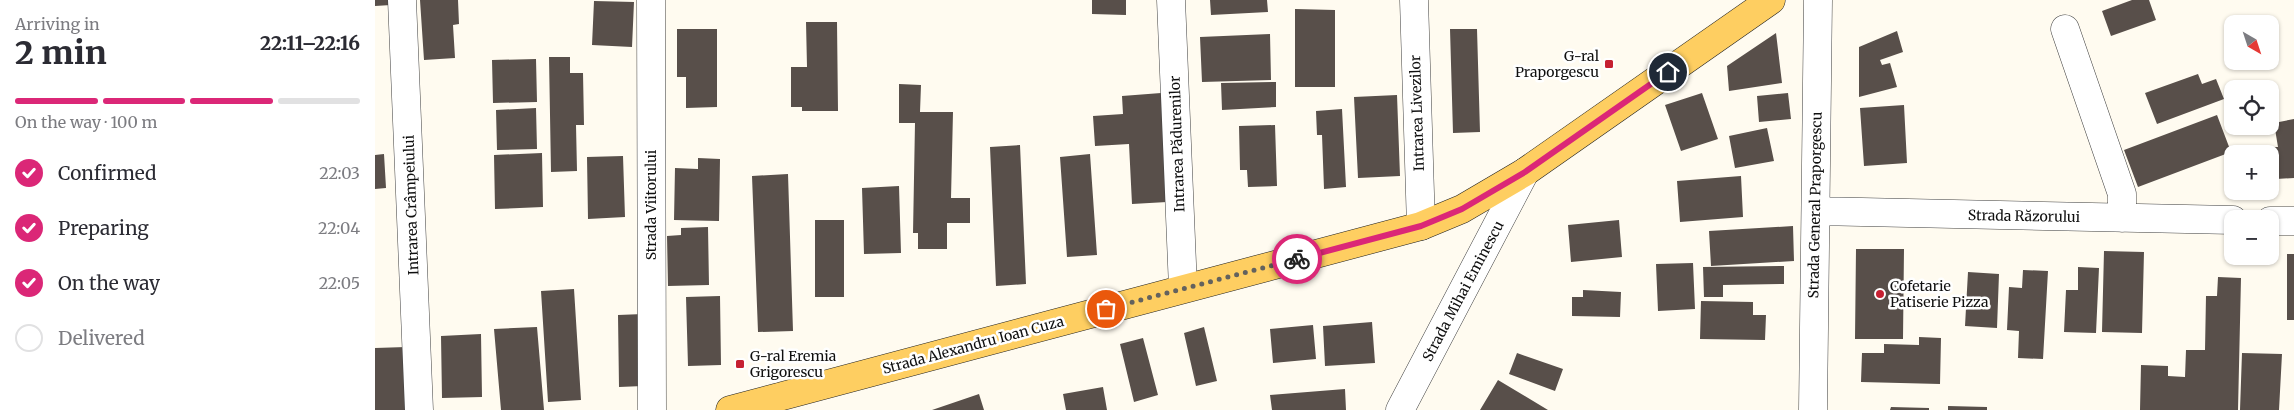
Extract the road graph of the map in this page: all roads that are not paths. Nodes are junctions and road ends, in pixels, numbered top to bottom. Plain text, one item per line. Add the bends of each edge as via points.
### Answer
1 (402, 0) edge
2 (651, 0) edge
3 (1171, 0) edge
4 (1414, 0) edge
5 (1771, 0) edge
6 (1818, 0) edge
7 (2065, 29) dead end
8 (1525, 172) junction
9 (1815, 212) junction
10 (2122, 218) junction
11 (2224, 220) edge
12 (2279, 221) edge
13 (2294, 221) edge
14 (1421, 226) junction
15 (1183, 288) junction
16 (801, 401) edge
17 (419, 410) edge
18 (652, 410) edge
19 (730, 410) edge
20 (1400, 410) edge
21 (1813, 410) edge

1 - 17 street, Intrarea Crâmpeiului
2 - 18 street, Strada Viitorului
3 - 15 street, Intrarea Pădurenilor
4 - 14 street, Intrarea Livezilor
5 - 8 main road, Strada Alexandru Ioan Cuza
6 - 9 street, Strada General Praporgescu
7 - 10 street via 2122,194
8 - 14 main road, Strada Alexandru Ioan Cuza via 1462,209
8 - 20 street, Strada Mihai Eminescu
9 - 10 street, Strada Răzorului
9 - 21 street, Strada General Praporgescu
10 - 11 street, Strada Răzorului
12 - 13 street
14 - 15 main road, Strada Alexandru Ioan Cuza
15 - 16 main road, Strada Alexandru Ioan Cuza
16 - 19 main road, Strada Alexandru Ioan Cuza

